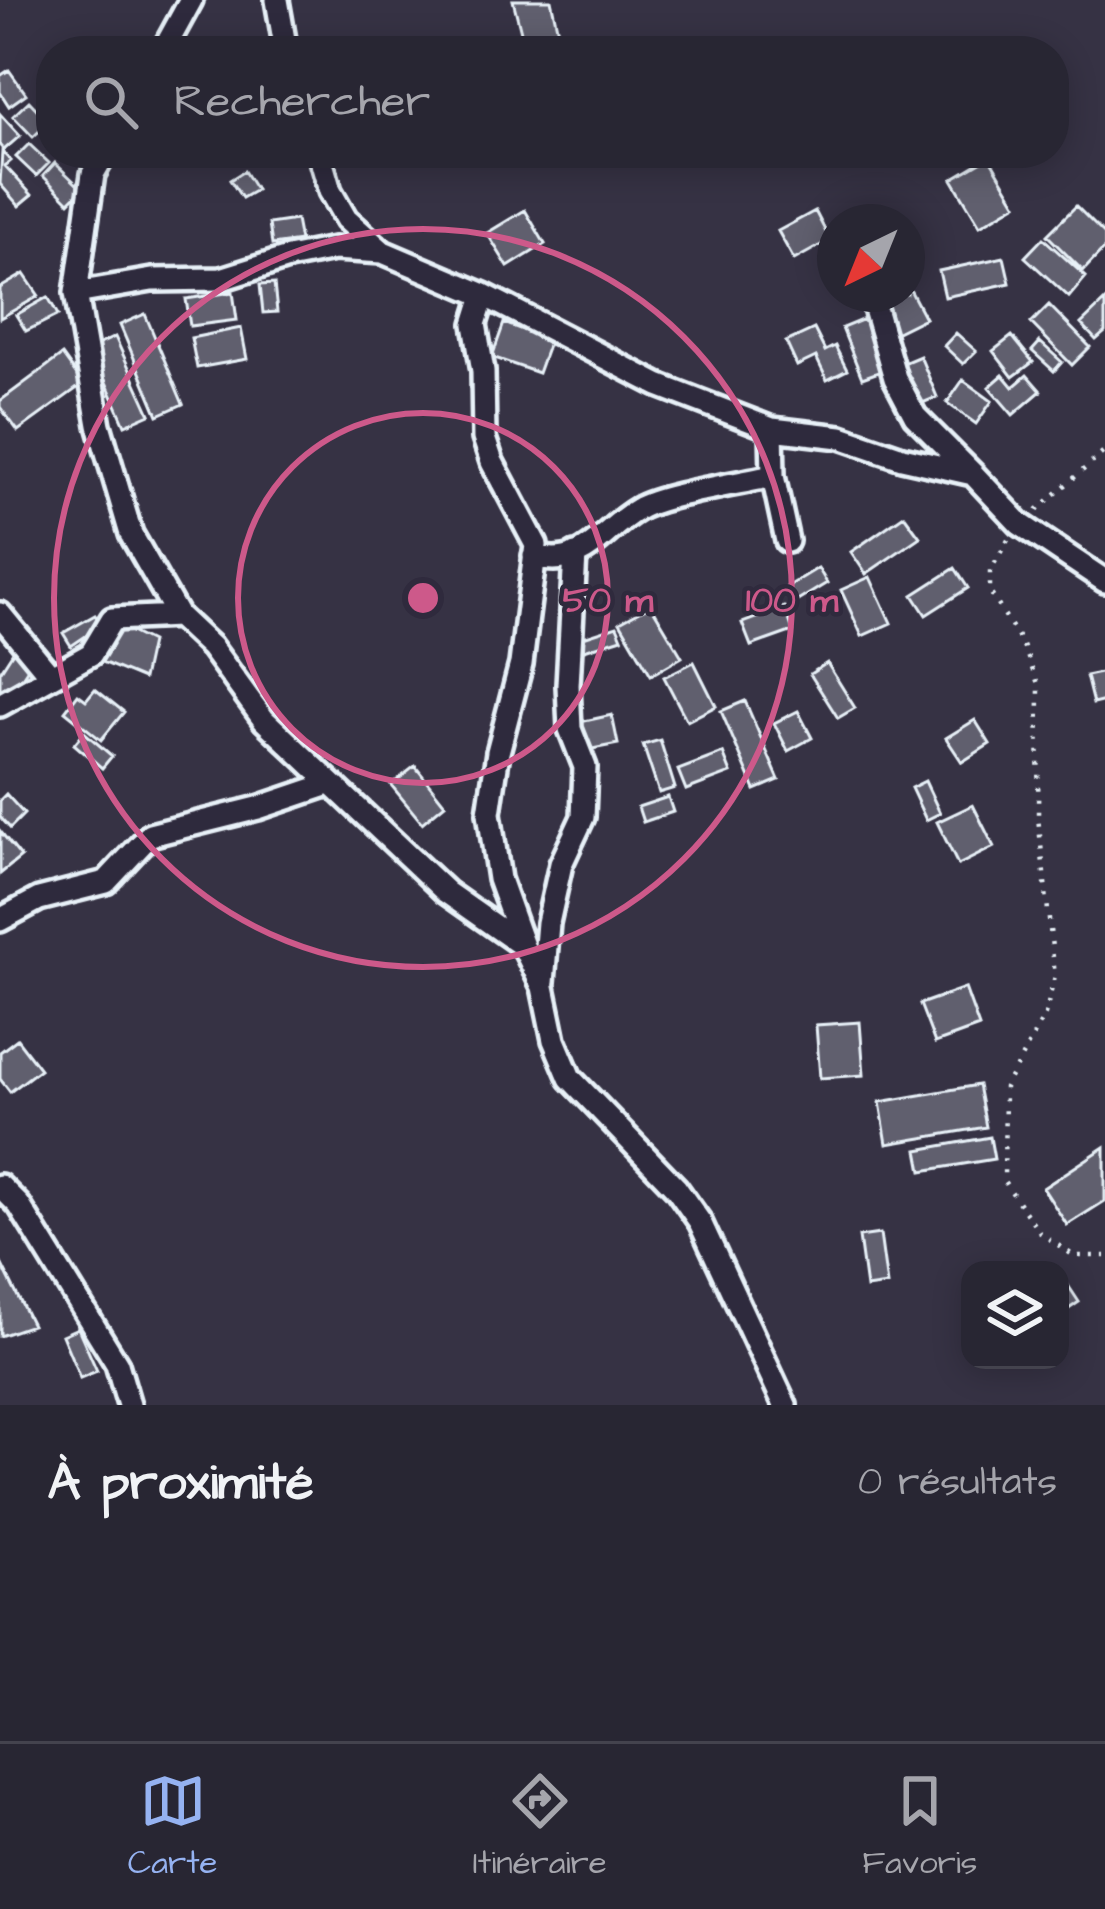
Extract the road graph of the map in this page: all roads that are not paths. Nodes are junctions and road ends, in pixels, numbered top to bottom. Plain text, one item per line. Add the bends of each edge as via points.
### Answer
1 (190, 0) edge
2 (277, 0) edge
3 (171, 36) edge
4 (283, 36) edge
5 (96, 168) edge
6 (323, 168) edge
7 (382, 252) junction
8 (76, 293) junction
9 (484, 295) junction
10 (876, 312) dead end
11 (772, 429) junction
12 (973, 474) junction
13 (773, 476) junction
14 (788, 541) dead end
15 (575, 554) junction
16 (533, 556) junction
17 (1105, 581) edge
18 (0, 614) edge
19 (178, 616) junction
20 (50, 675) junction
21 (0, 705) edge
22 (329, 784) junction
23 (0, 920) edge
24 (524, 946) junction
25 (542, 987) junction
26 (0, 1186) edge
27 (129, 1405) edge
28 (785, 1405) edge

1 - 3 street
2 - 4 street
5 - 8 street
6 - 7 street via 346,219
7 - 8 street via 334,250 221,279
7 - 9 street
8 - 19 street via 99,425 131,534
9 - 11 street via 658,386
9 - 16 street via 475,324 484,438 536,545
10 - 12 street via 915,416
11 - 12 street via 841,437
11 - 13 street
12 - 17 street via 1021,524
13 - 14 street
13 - 15 street via 640,507
15 - 16 street via 554,562
15 - 25 street via 568,685 570,729 584,767 583,817 561,864
16 - 24 street via 521,664 489,813 499,879
18 - 20 street
19 - 20 street via 112,619 91,654
19 - 22 street
20 - 21 street
22 - 23 street via 150,836 106,882 39,898
22 - 24 street via 446,892
24 - 25 street
25 - 28 street via 570,1078 700,1222
26 - 27 street via 117,1364

